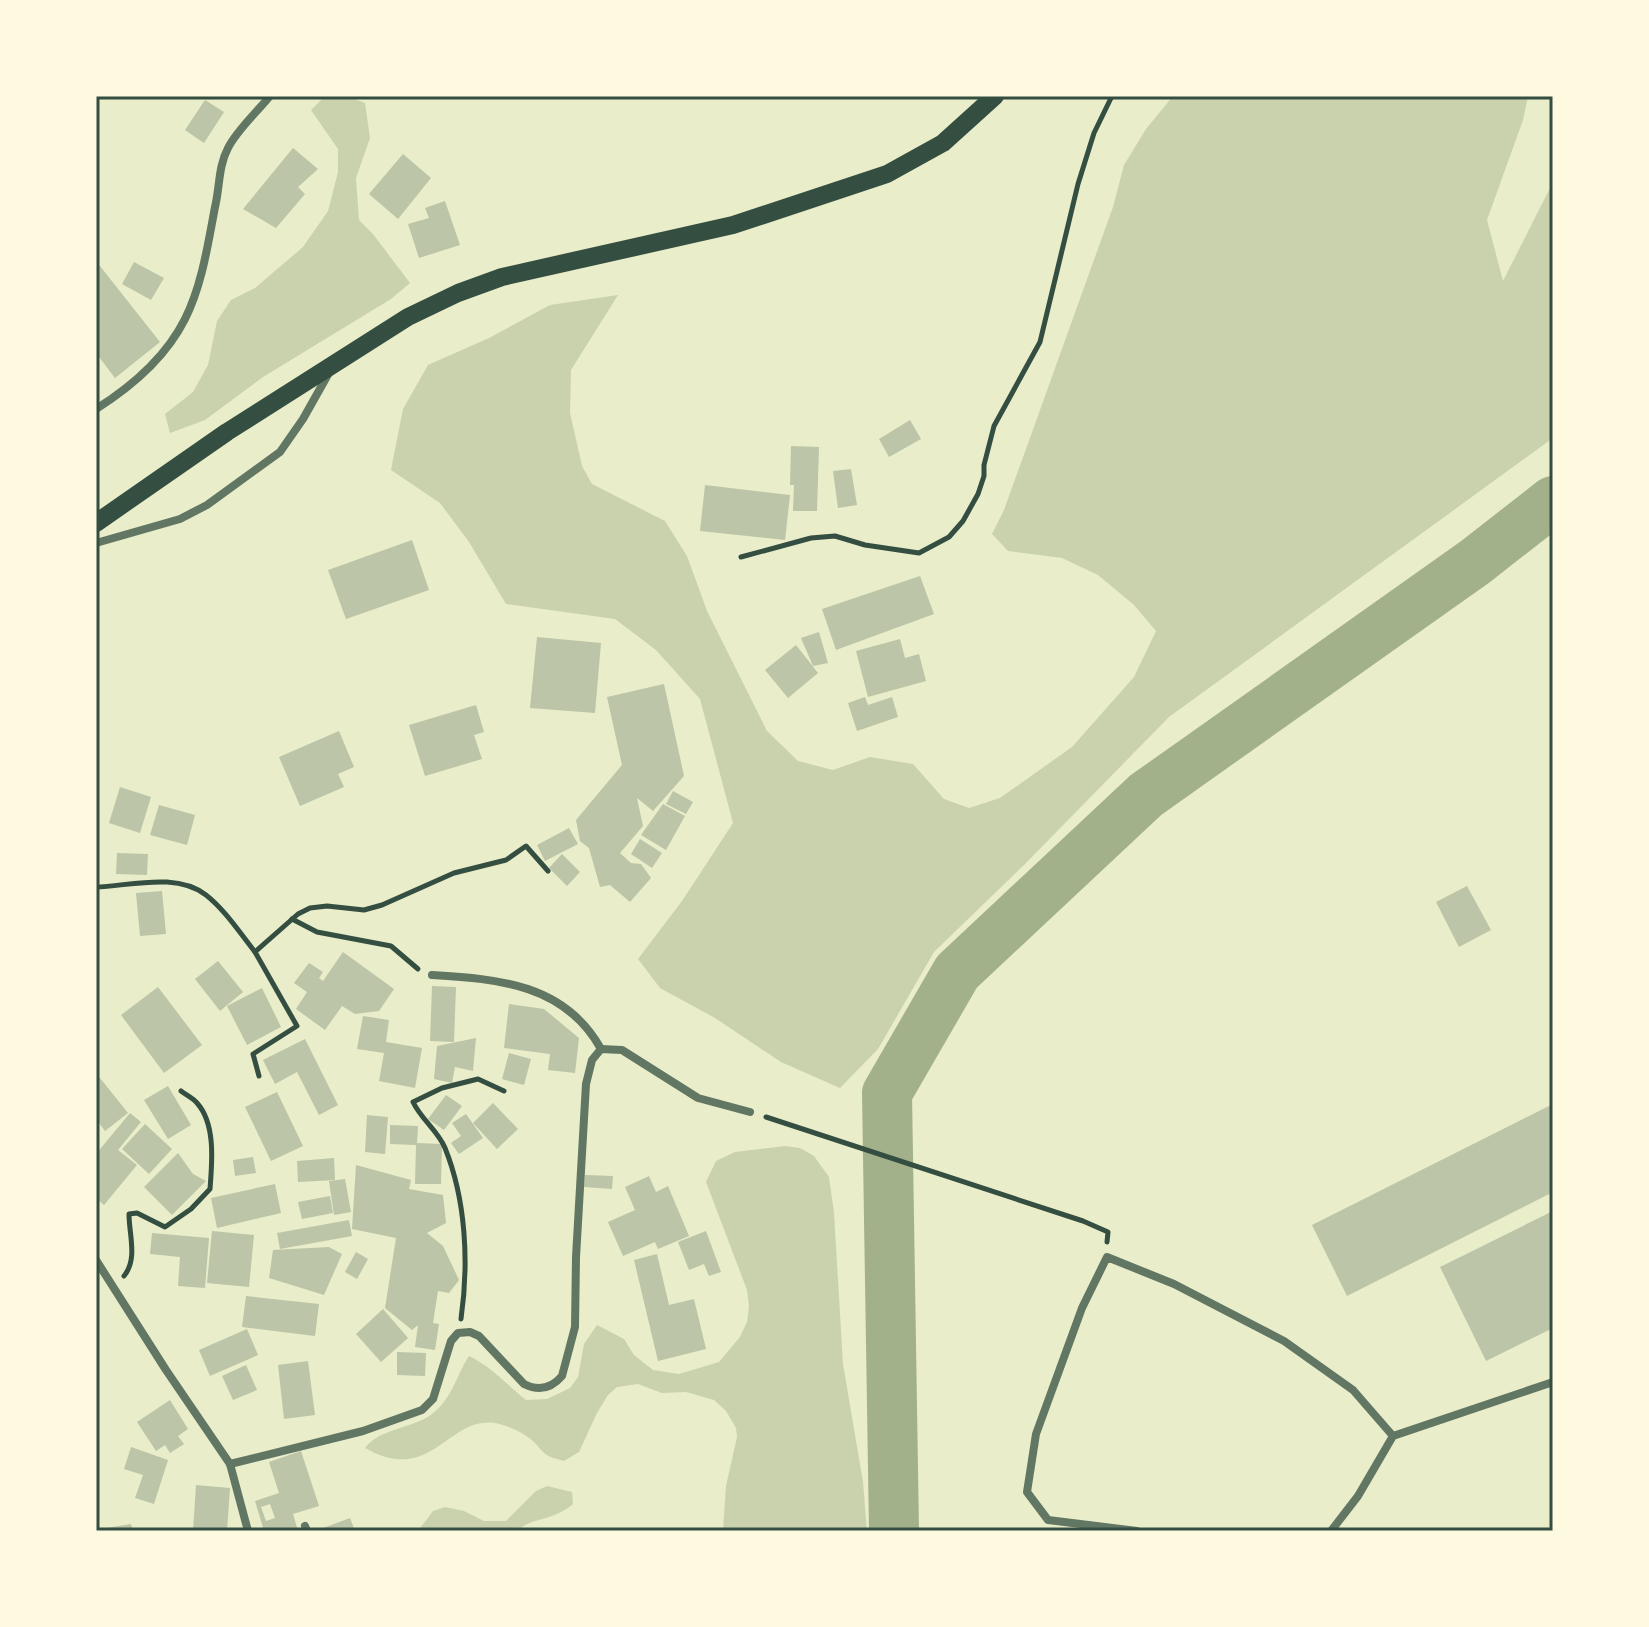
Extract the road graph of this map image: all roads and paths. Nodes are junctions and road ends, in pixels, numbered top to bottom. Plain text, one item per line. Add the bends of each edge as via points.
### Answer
1 (270, 96) edge
2 (995, 96) edge
3 (1112, 96) edge
4 (334, 364) junction
5 (96, 409) edge
6 (96, 523) edge
7 (96, 543) edge
8 (741, 557) dead end
9 (548, 871) dead end
10 (96, 887) edge
11 (292, 919) junction
12 (255, 952) junction
13 (432, 975) joint
14 (601, 1049) junction
15 (259, 1076) dead end
16 (181, 1091) dead end
17 (504, 1091) dead end
18 (750, 1112) joint
19 (1107, 1257) junction
20 (96, 1260) edge
21 (114, 1285) junction
22 (458, 1333) junction
23 (1553, 1382) edge
24 (1393, 1436) junction
25 (230, 1464) junction
26 (248, 1531) edge
27 (1137, 1531) edge
28 (1331, 1531) edge

1 - 5 street via 228,146 201,271 184,321 128,389
2 - 4 main road via 943,143 887,174 733,225 502,277 408,317
3 - 8 path via 1078,184 1040,342 994,426 984,476 963,521 949,537 919,553 835,536
4 - 6 main road
4 - 7 street via 280,452 180,519
9 - 11 path via 526,846 506,860 454,873 382,905 364,910 310,908
10 - 12 path via 176,883 204,893
11 - 12 path
11 - 13 path via 317,932 391,946 416,969
12 - 15 path via 297,1026 253,1054
13 - 14 street via 530,988 568,1008
14 - 18 street via 622,1050 698,1098
14 - 22 street via 586,1084 575,1327 565,1371 558,1381 533,1388 479,1336
16 - 21 path via 198,1103 208,1128 210,1189 165,1227 129,1214 133,1255 128,1272
17 - 22 path via 478,1079 413,1102 444,1144 456,1182 465,1252
18 - 19 path via 1083,1221 1108,1232
19 - 24 street via 1174,1284 1284,1341 1353,1390
19 - 27 street via 1082,1308 1036,1434 1027,1492 1048,1520
20 - 21 street
21 - 25 street
22 - 25 street via 433,1399 422,1410 363,1431
23 - 24 street
24 - 28 street
25 - 26 street

